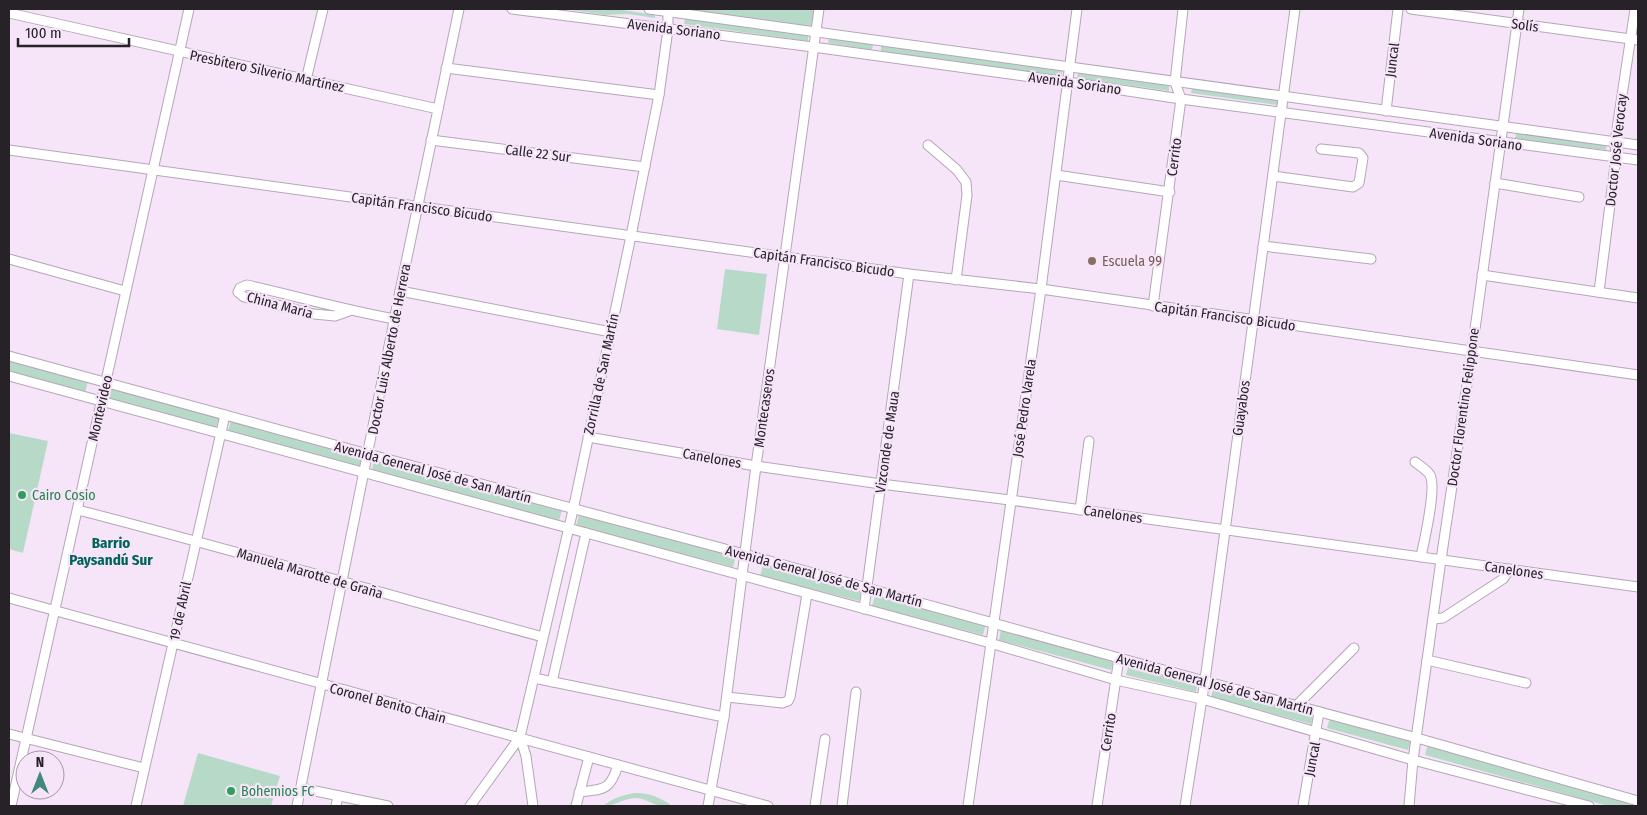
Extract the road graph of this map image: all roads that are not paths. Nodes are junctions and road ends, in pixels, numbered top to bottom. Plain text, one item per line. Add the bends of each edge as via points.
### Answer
1 (189, 9) edge
2 (323, 9) edge
3 (459, 9) edge
4 (512, 9) edge
5 (649, 9) edge
6 (819, 9) edge
7 (1077, 9) edge
8 (1183, 9) edge
9 (1295, 9) edge
10 (1398, 9) edge
11 (1412, 9) edge
12 (1519, 9) edge
13 (1635, 9) edge
14 (668, 10) edge
15 (9, 13) edge
16 (1517, 24) junction
17 (668, 29) junction
18 (816, 32) junction
19 (1634, 40) edge
20 (874, 41) junction
21 (813, 47) junction
22 (178, 51) junction
23 (873, 55) junction
24 (446, 68) junction
25 (1070, 68) junction
26 (306, 80) junction
27 (1068, 82) junction
28 (1175, 82) junction
29 (659, 95) junction
30 (1284, 96) junction
31 (1181, 99) junction
32 (438, 109) junction
33 (1386, 111) junction
34 (1282, 112) junction
35 (1502, 128) junction
36 (431, 140) junction
37 (1500, 142) junction
38 (1615, 142) junction
39 (928, 145) dead end
40 (1638, 145) edge
41 (1321, 149) dead end
42 (9, 150) edge
43 (1616, 157) junction
44 (1638, 160) edge
45 (645, 167) junction
46 (152, 170) junction
47 (1056, 175) junction
48 (1272, 176) junction
49 (1495, 183) junction
50 (1170, 192) junction
51 (1579, 196) dead end
52 (418, 206) junction
53 (631, 236) junction
54 (1263, 246) junction
55 (785, 256) junction
56 (9, 258) edge
57 (1371, 260) dead end
58 (909, 274) junction
59 (1482, 276) junction
60 (956, 280) junction
61 (1041, 290) junction
62 (126, 291) junction
63 (400, 291) junction
64 (1599, 292) junction
65 (1638, 298) edge
66 (1153, 306) junction
67 (349, 310) junction
68 (395, 319) junction
69 (1253, 321) junction
70 (611, 332) junction
71 (1472, 351) junction
72 (9, 356) edge
73 (1638, 375) edge
74 (9, 376) edge
75 (106, 382) junction
76 (101, 402) junction
77 (225, 415) junction
78 (221, 433) junction
79 (588, 437) junction
80 (1089, 441) dead end
81 (368, 454) junction
82 (1415, 462) dead end
83 (756, 466) junction
84 (364, 472) junction
85 (881, 484) junction
86 (1010, 500) junction
87 (78, 510) junction
88 (573, 510) junction
89 (1080, 510) junction
90 (568, 528) junction
91 (1224, 530) junction
92 (586, 533) junction
93 (195, 540) junction
94 (744, 554) junction
95 (1421, 557) junction
96 (1441, 560) junction
97 (1510, 569) junction
98 (742, 576) junction
99 (342, 583) junction
100 (1638, 587) edge
101 (867, 588) junction
102 (807, 594) junction
103 (9, 598) edge
104 (864, 609) junction
105 (56, 611) junction
106 (1433, 619) junction
107 (994, 623) junction
108 (543, 638) junction
109 (990, 643) junction
110 (173, 644) junction
111 (1354, 648) dead end
112 (1119, 658) junction
113 (1427, 660) junction
114 (534, 678) junction
115 (1116, 680) junction
116 (1205, 680) junction
117 (552, 682) junction
118 (1526, 683) dead end
119 (321, 685) junction
120 (856, 692) dead end
121 (727, 697) junction
122 (1202, 699) junction
123 (1296, 706) junction
124 (1319, 712) junction
125 (724, 717) junction
126 (1317, 732) junction
127 (9, 734) edge
128 (27, 738) junction
129 (520, 738) junction
130 (1417, 738) junction
131 (824, 739) dead end
132 (589, 757) junction
133 (1413, 760) junction
134 (618, 765) junction
135 (144, 768) junction
136 (301, 788) junction
137 (711, 791) junction
138 (579, 792) junction
139 (338, 796) junction
140 (1638, 801) edge
141 (358, 803) edge
142 (11, 806) edge
143 (136, 806) edge
144 (297, 806) edge
145 (336, 806) edge
146 (388, 806) edge
147 (470, 806) edge
148 (533, 806) edge
149 (576, 806) edge
150 (708, 806) edge
151 (768, 806) edge
152 (815, 806) edge
153 (842, 806) edge
154 (968, 806) edge
155 (1097, 806) edge
156 (1185, 806) edge
157 (1303, 806) edge
158 (1409, 806) edge
159 (1589, 806) edge

1 - 22 street, Montevideo
2 - 26 street
3 - 24 street, Doctor Luis Alberto de Herrera
4 - 17 street, Avenida Soriano
5 - 14 street, Avenida Soriano
6 - 18 street, Montecaseros
7 - 25 street, José Pedro Varela
8 - 28 street, Cerrito
9 - 30 street, Guayabos
10 - 33 street, Juncal
11 - 16 street, Solís
12 - 16 street, Doctor Florentino Felippone
13 - 19 street, Doctor José Verocay
14 - 17 street, Zorrilla de San Martín
14 - 18 street, Avenida Soriano
15 - 22 street, Presbítero Silverio Martínez
16 - 19 street, Solís
16 - 35 street, Doctor Florentino Felippone
17 - 21 street, Avenida Soriano
17 - 29 street, Zorrilla de San Martín
18 - 20 street, Avenida Soriano
18 - 21 street, Montecaseros
19 - 38 street, Doctor José Verocay
20 - 23 street
20 - 25 street, Avenida Soriano
21 - 23 street, Avenida Soriano
21 - 55 street, Montecaseros
22 - 26 street, Presbítero Silverio Martínez
22 - 46 street, Montevideo
23 - 27 street, Avenida Soriano
24 - 29 street
24 - 32 street, Doctor Luis Alberto de Herrera
25 - 27 street, José Pedro Varela
25 - 28 street, Avenida Soriano
26 - 32 street, Presbítero Silverio Martínez
27 - 31 street, Avenida Soriano
27 - 47 street, José Pedro Varela
28 - 30 street, Avenida Soriano
28 - 31 street, Cerrito
29 - 45 street, Zorrilla de San Martín
30 - 33 street, Avenida Soriano
30 - 34 street, Guayabos
31 - 34 street, Avenida Soriano
31 - 50 street, Cerrito
32 - 36 street, Doctor Luis Alberto de Herrera
33 - 35 street, Avenida Soriano
34 - 37 street, Avenida Soriano
34 - 48 street, Guayabos
35 - 37 street, Doctor Florentino Felippone
35 - 38 street, Avenida Soriano
36 - 45 street, Calle 22 Sur
36 - 52 street, Doctor Luis Alberto de Herrera
37 - 43 street, Avenida Soriano
37 - 49 street, Doctor Florentino Felippone
38 - 40 street, Avenida Soriano
38 - 43 street, Doctor José Verocay
39 - 60 street via 966,182 968,195
41 - 48 street via 1359,154 1363,158 1359,182 1353,187
42 - 46 street, Capitán Francisco Bicudo
43 - 44 street, Avenida Soriano
43 - 64 street, Doctor José Verocay
45 - 53 street, Zorrilla de San Martín
46 - 52 street, Capitán Francisco Bicudo
46 - 62 street, Montevideo
47 - 50 street
47 - 61 street, José Pedro Varela
48 - 54 street, Guayabos
49 - 51 street
49 - 59 street, Doctor Florentino Felippone
50 - 66 street, Cerrito
52 - 53 street, Capitán Francisco Bicudo
52 - 63 street, Doctor Luis Alberto de Herrera
53 - 55 street, Capitán Francisco Bicudo
53 - 70 street, Zorrilla de San Martín
54 - 57 street
54 - 69 street, Guayabos
55 - 58 street, Capitán Francisco Bicudo
55 - 83 street, Montecaseros
56 - 62 street
58 - 60 street, Capitán Francisco Bicudo
58 - 85 street, Vizconde de Maua
59 - 64 street
59 - 71 street, Doctor Florentino Felippone
60 - 61 street, Capitán Francisco Bicudo
61 - 66 street, Capitán Francisco Bicudo
61 - 86 street, José Pedro Varela
62 - 75 street, Montevideo
63 - 68 street, Doctor Luis Alberto de Herrera
63 - 70 street
64 - 65 street
66 - 69 street, Capitán Francisco Bicudo
67 - 67 street, China María via 335,316 314,314 244,297 238,292 247,285
67 - 68 street, China María
68 - 81 street, Doctor Luis Alberto de Herrera
69 - 71 street, Capitán Francisco Bicudo
69 - 91 street, Guayabos
70 - 79 street, Zorrilla de San Martín
71 - 73 street, Capitán Francisco Bicudo
71 - 96 street, Doctor Florentino Felippone
72 - 75 street, Avenida General José de San Martín
74 - 76 street, Avenida General José de San Martín
75 - 76 street, Montevideo
75 - 77 street, Avenida General José de San Martín
76 - 78 street, Avenida General José de San Martín
76 - 87 street, Montevideo
77 - 78 street, 19 de Abril
77 - 81 street, Avenida General José de San Martín
78 - 84 street, Avenida General José de San Martín
78 - 93 street, 19 de Abril
79 - 83 street, Canelones
79 - 88 street, Zorrilla de San Martín
80 - 89 street
81 - 84 street, Doctor Luis Alberto de Herrera
81 - 88 street, Avenida General José de San Martín
82 - 95 street via 1430,476 1432,484
83 - 85 street, Canelones
83 - 94 street, Montecaseros
84 - 90 street, Avenida General José de San Martín
84 - 99 street, Doctor Luis Alberto de Herrera
85 - 86 street, Canelones
85 - 101 street, Vizconde de Maua
86 - 89 street, Canelones
86 - 107 street, José Pedro Varela
87 - 93 street, Manuela Marotte de Graña
87 - 105 street, Montevideo
88 - 90 street, Zorrilla de San Martín
88 - 94 street, Avenida General José de San Martín
89 - 91 street, Canelones
90 - 92 street, Avenida General José de San Martín
90 - 108 street, Zorrilla de San Martín
91 - 95 street, Canelones
91 - 116 street, Guayabos
92 - 98 street, Avenida General José de San Martín
92 - 117 street
93 - 99 street, Manuela Marotte de Graña
93 - 110 street, 19 de Abril
94 - 98 street, Montecaseros
94 - 101 street, Avenida General José de San Martín
95 - 96 street, Canelones
96 - 97 street, Canelones
96 - 106 street, Doctor Florentino Felippone
97 - 100 street, Canelones
97 - 106 street via 1503,579 1443,618
98 - 102 street, Avenida General José de San Martín
98 - 121 street, Montecaseros
99 - 108 street, Manuela Marotte de Graña
99 - 119 street, Doctor Luis Alberto de Herrera
101 - 104 street, Vizconde de Maua
101 - 107 street, Avenida General José de San Martín
102 - 104 street, Avenida General José de San Martín
102 - 121 street via 788,700 782,703
103 - 105 street, Coronel Benito Chain
104 - 109 street, Avenida General José de San Martín
105 - 110 street, Coronel Benito Chain
105 - 128 street, Montevideo
106 - 113 street, Doctor Florentino Felippone
107 - 109 street, José Pedro Varela
107 - 112 street, Avenida General José de San Martín
108 - 114 street, Zorrilla de San Martín
109 - 115 street, Avenida General José de San Martín
109 - 154 street, José Pedro Varela
110 - 119 street, Coronel Benito Chain
110 - 135 street, 19 de Abril
111 - 123 street
112 - 115 street, Cerrito
112 - 116 street, Avenida General José de San Martín
113 - 118 street
113 - 130 street, Doctor Florentino Felippone
114 - 117 street
114 - 129 street, Zorrilla de San Martín
115 - 122 street, Avenida General José de San Martín
115 - 155 street, Cerrito
116 - 122 street, Guayabos
116 - 123 street, Avenida General José de San Martín
117 - 125 street
119 - 129 street, Coronel Benito Chain
119 - 136 street, Doctor Luis Alberto de Herrera
120 - 153 street
121 - 125 street, Montecaseros
122 - 126 street, Avenida General José de San Martín
122 - 156 street, Guayabos
123 - 124 street, Avenida General José de San Martín
124 - 126 street, Juncal
124 - 130 street, Avenida General José de San Martín
125 - 137 street, Montecaseros
126 - 133 street, Avenida General José de San Martín
126 - 157 street, Juncal
127 - 128 street
128 - 135 street
128 - 142 street, Montevideo
129 - 132 street, Coronel Benito Chain
129 - 147 street, Zorrilla de San Martín
129 - 148 street, Zorrilla de San Martín via 526,756
130 - 133 street, Doctor Florentino Felippone
130 - 140 street, Avenida General José de San Martín
131 - 152 street
132 - 134 street, Coronel Benito Chain
132 - 138 street
133 - 158 street, Doctor Florentino Felippone
133 - 159 street, Avenida General José de San Martín
134 - 137 street, Coronel Benito Chain
134 - 138 street via 609,786
135 - 143 street, 19 de Abril
136 - 139 street
136 - 144 street, Doctor Luis Alberto de Herrera
137 - 150 street, Montecaseros
137 - 151 street, Coronel Benito Chain
138 - 149 street
139 - 141 street
139 - 145 street
141 - 146 street

